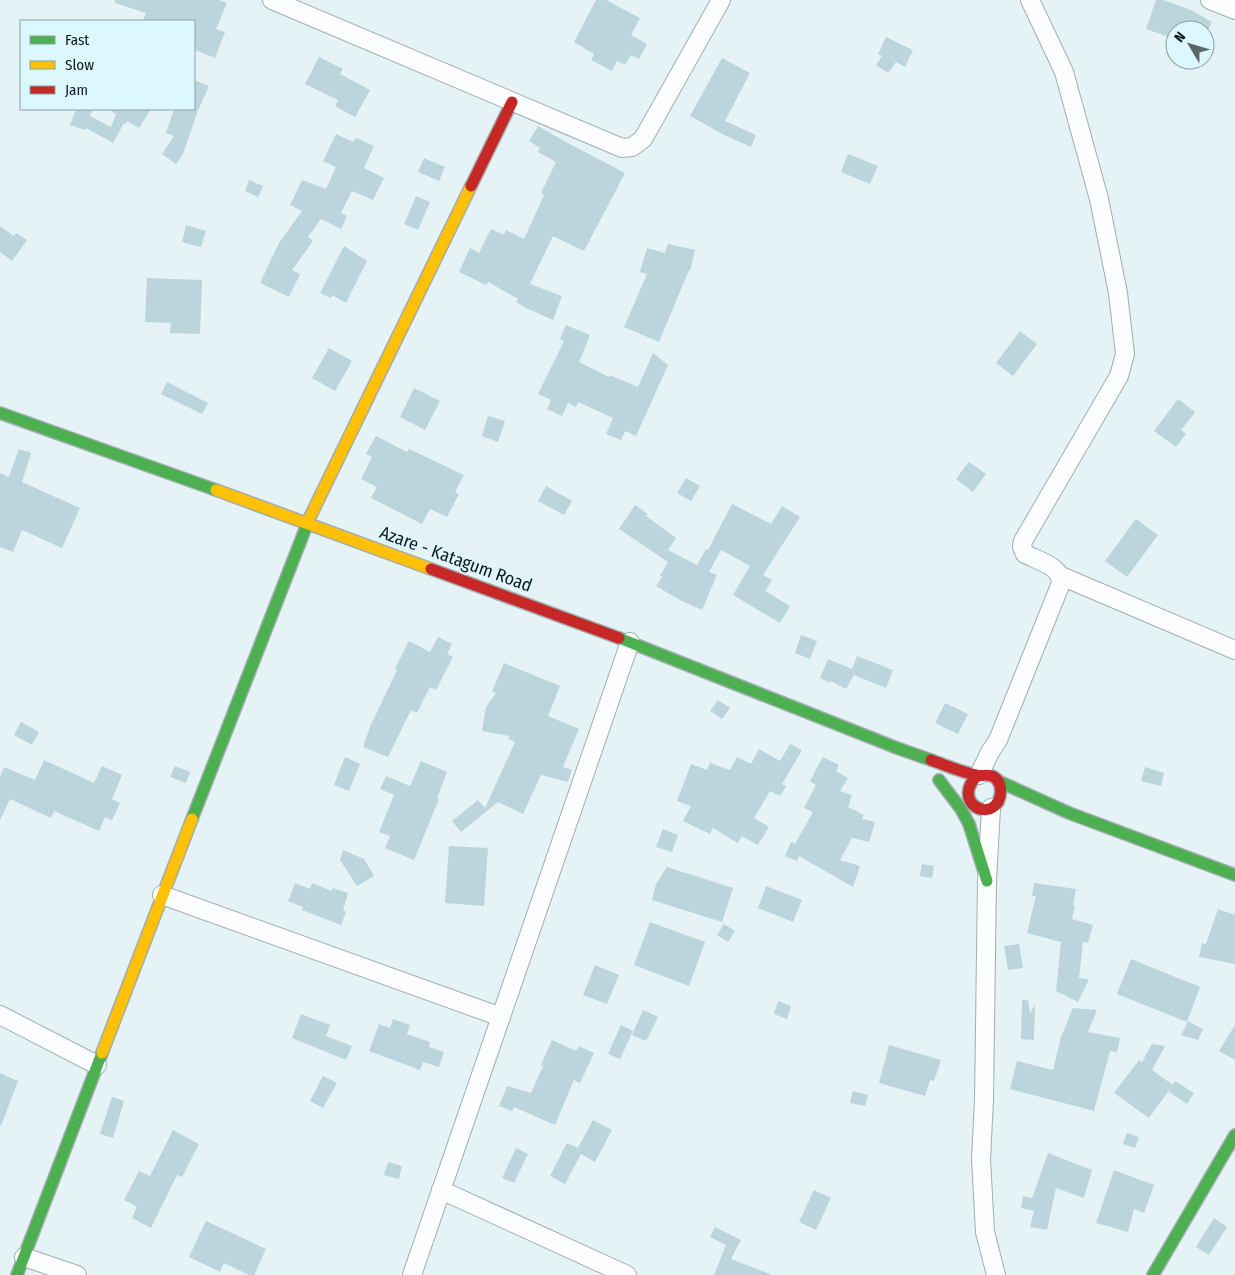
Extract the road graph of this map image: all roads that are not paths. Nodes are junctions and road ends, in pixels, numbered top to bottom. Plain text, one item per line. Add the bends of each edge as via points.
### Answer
1 (272, 0) edge
2 (721, 0) edge
3 (1030, 0) edge
4 (1210, 0) edge
5 (1235, 10) edge
6 (512, 102) junction
7 (0, 413) edge
8 (307, 522) junction
9 (1061, 576) junction
10 (630, 642) junction
11 (1235, 650) edge
12 (998, 740) junction
13 (897, 748) junction
14 (932, 774) junction
15 (978, 775) junction
16 (998, 780) junction
17 (967, 797) junction
18 (997, 808) junction
19 (1038, 813) dead end
20 (1069, 813) junction
21 (1235, 875) edge
22 (987, 881) junction
23 (162, 895) junction
24 (0, 1016) edge
25 (501, 1017) junction
26 (97, 1065) junction
27 (1235, 1135) edge
28 (441, 1190) junction
29 (24, 1257) junction
30 (17, 1275) edge
31 (77, 1275) edge
32 (412, 1275) edge
33 (626, 1275) edge
34 (996, 1275) edge
35 (1153, 1275) edge

1 - 6 street
2 - 6 street via 643,139 632,147 622,148
3 - 9 street via 1064,72 1079,126 1118,293 1125,354 1119,376 1023,541 1025,554 1057,569
4 - 5 street
6 - 8 main road
7 - 8 main road, Azare - Katagum Road
8 - 10 main road, Azare - Katagum Road
8 - 23 main road
9 - 11 street
9 - 12 street
10 - 13 main road, Azare - Katagum Road
10 - 25 street
12 - 15 street
12 - 16 street
13 - 14 main road, Azare - Katagum Road
13 - 15 main road, Azare - Katagum Road
14 - 17 main road, Azare - Katagum Road
14 - 22 main road via 969,824
15 - 16 main road, Azare - Katagum Road via 989,775
15 - 17 main road via 970,781
16 - 18 main road via 1002,795
16 - 20 main road, Azare - Katagum Road
17 - 18 main road, Azare - Katagum Road via 976,808
18 - 22 street
19 - 20 main road, Azare - Katagum Road
20 - 21 main road, Azare - Katagum Road
22 - 34 street via 981,1159 985,1232
23 - 25 street
23 - 26 main road
24 - 26 street
25 - 28 street
26 - 29 main road
27 - 35 main road
28 - 32 street
28 - 33 street
29 - 30 main road
29 - 31 street

